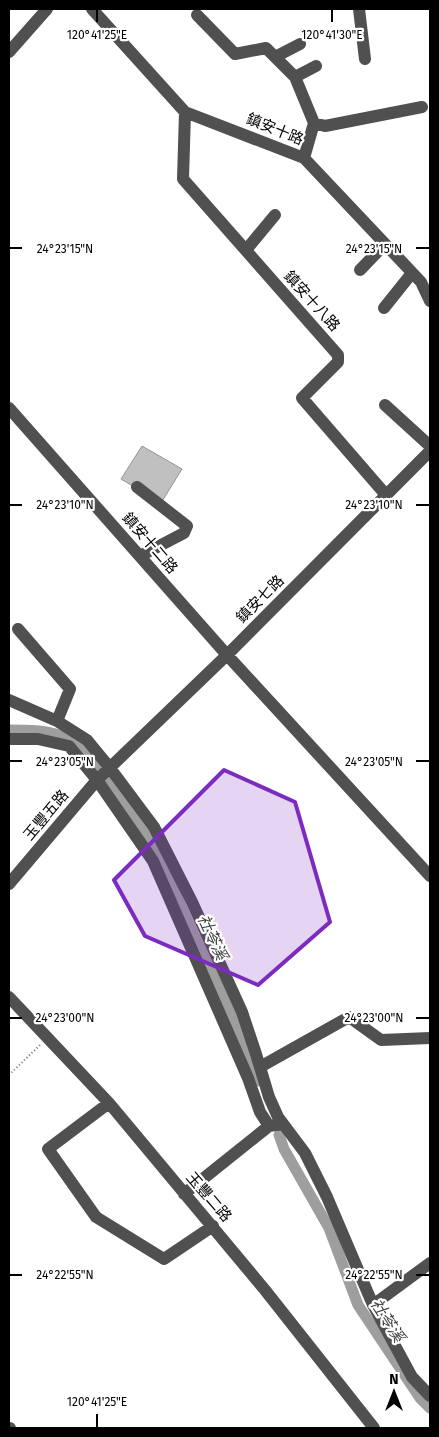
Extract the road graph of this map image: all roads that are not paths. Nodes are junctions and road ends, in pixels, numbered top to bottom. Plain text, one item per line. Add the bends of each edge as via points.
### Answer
1 (47, 9) edge
2 (92, 9) edge
3 (359, 9) edge
4 (197, 15) dead end
5 (300, 44) dead end
6 (9, 52) edge
7 (276, 57) junction
8 (366, 59) dead end
9 (316, 66) dead end
10 (295, 77) junction
11 (422, 107) dead end
12 (186, 112) junction
13 (314, 123) junction
14 (304, 158) junction
15 (275, 215) dead end
16 (385, 244) junction
17 (246, 250) junction
18 (360, 270) dead end
19 (412, 273) junction
20 (430, 301) edge
21 (384, 308) dead end
22 (385, 405) dead end
23 (9, 408) edge
24 (430, 446) edge
25 (430, 451) edge
26 (137, 487) dead end
27 (386, 495) junction
28 (140, 556) junction
29 (18, 629) dead end
30 (227, 655) junction
31 (9, 700) edge
32 (57, 721) junction
33 (9, 739) edge
34 (110, 768) junction
35 (97, 780) junction
36 (430, 876) edge
37 (9, 884) edge
38 (9, 997) edge
39 (430, 1038) edge
40 (260, 1067) junction
41 (109, 1103) junction
42 (283, 1124) junction
43 (269, 1126) junction
44 (184, 1194) junction
45 (213, 1226) junction
46 (430, 1263) edge
47 (373, 1305) junction
48 (430, 1396) edge
49 (374, 1428) edge

1 - 6 street
2 - 12 street, 鎮安十路
3 - 8 street
4 - 7 street via 235,54 266,48
5 - 7 street
7 - 10 street
9 - 10 street
10 - 13 street
11 - 13 street via 325,126
12 - 14 street, 鎮安十路
12 - 17 street, 鎮安十八路 via 183,179
13 - 14 street
14 - 16 street, 鎮安十路
15 - 17 street
16 - 18 street
16 - 19 street, 鎮安十路
17 - 27 street, 鎮安十八路 via 338,355 338,362 302,398
19 - 20 street, 鎮安十路 via 421,282
19 - 21 street
22 - 24 street
23 - 28 street, 鎮安十二路
25 - 27 street, 鎮安七路
26 - 28 street via 187,526 184,533
27 - 30 street, 鎮安七路
28 - 30 street, 鎮安十二路
29 - 32 street via 70,689
30 - 34 street, 鎮安七路
30 - 36 street, 鎮安十二路
31 - 32 street
32 - 34 street via 87,740
33 - 35 street via 38,739 69,746
34 - 35 street, 玉豐五路
34 - 40 street via 154,827 192,902 242,1012
35 - 37 street, 玉豐五路
35 - 43 street via 154,861 260,1112
38 - 41 street, 玉豐二路
39 - 40 street via 381,1040 348,1017
40 - 42 street via 269,1098
41 - 44 street, 玉豐二路
41 - 45 street via 48,1149 96,1217 164,1260
42 - 43 street
42 - 47 street via 305,1153 327,1197
43 - 44 street
44 - 45 street, 玉豐二路
45 - 49 street, 玉豐二路
46 - 47 street
47 - 48 street via 412,1377

